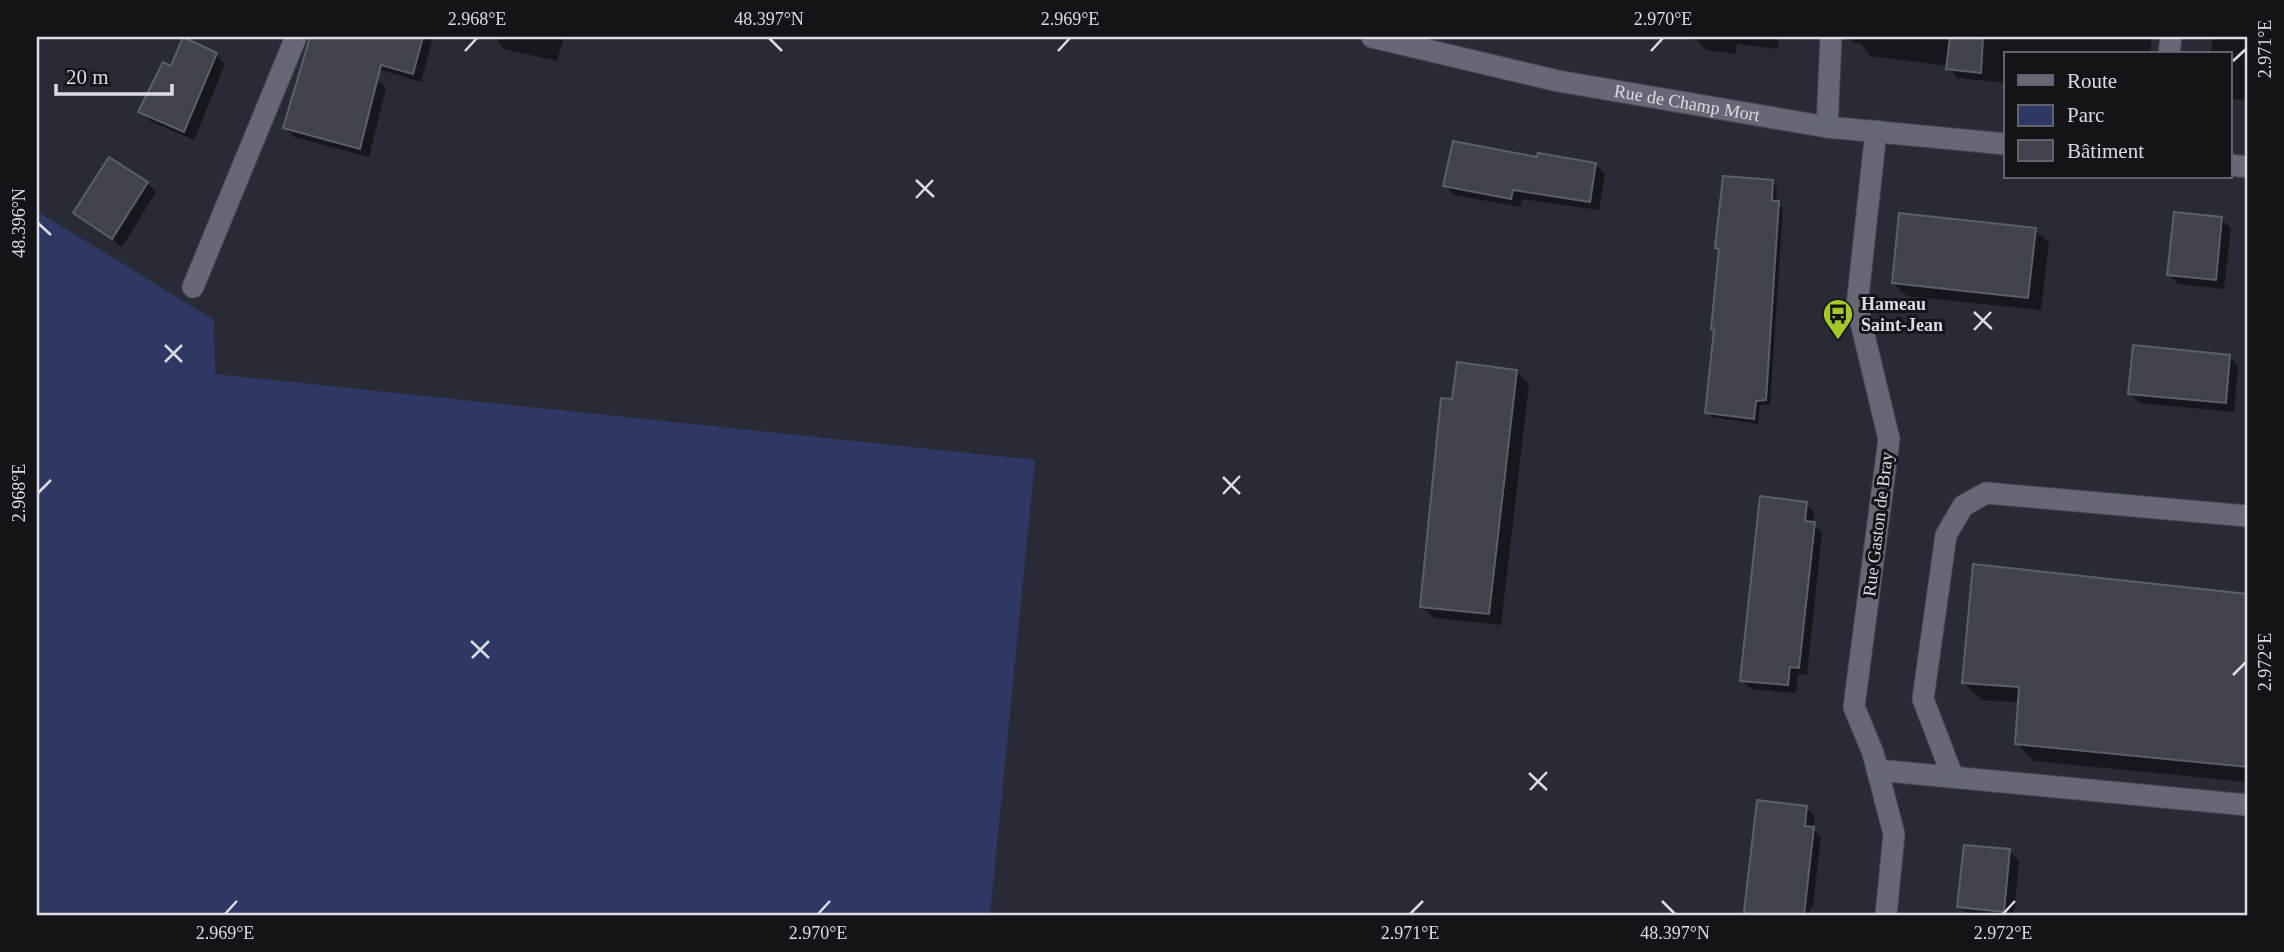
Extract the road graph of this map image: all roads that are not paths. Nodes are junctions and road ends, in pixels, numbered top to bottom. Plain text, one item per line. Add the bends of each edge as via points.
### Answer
1 (296, 37) edge
2 (1372, 37) edge
3 (1831, 37) edge
4 (1827, 127) junction
5 (1876, 131) junction
6 (2004, 144) edge
7 (193, 287) dead end
8 (2247, 516) edge
9 (1877, 770) junction
10 (1952, 775) junction
11 (2247, 805) edge
12 (1886, 915) edge

1 - 7 street
2 - 4 street, Rue de Champ Mort via 1558,81
3 - 4 street
4 - 5 street, Rue de Champ Mort
5 - 6 street, Rue de Champ Mort
5 - 9 street, Rue Gaston de Bray via 1857,306 1889,439 1854,707
8 - 10 street via 1986,493 1963,506 1946,535 1923,699
9 - 10 street
9 - 12 street, Rue Gaston de Bray via 1894,834
10 - 11 street

